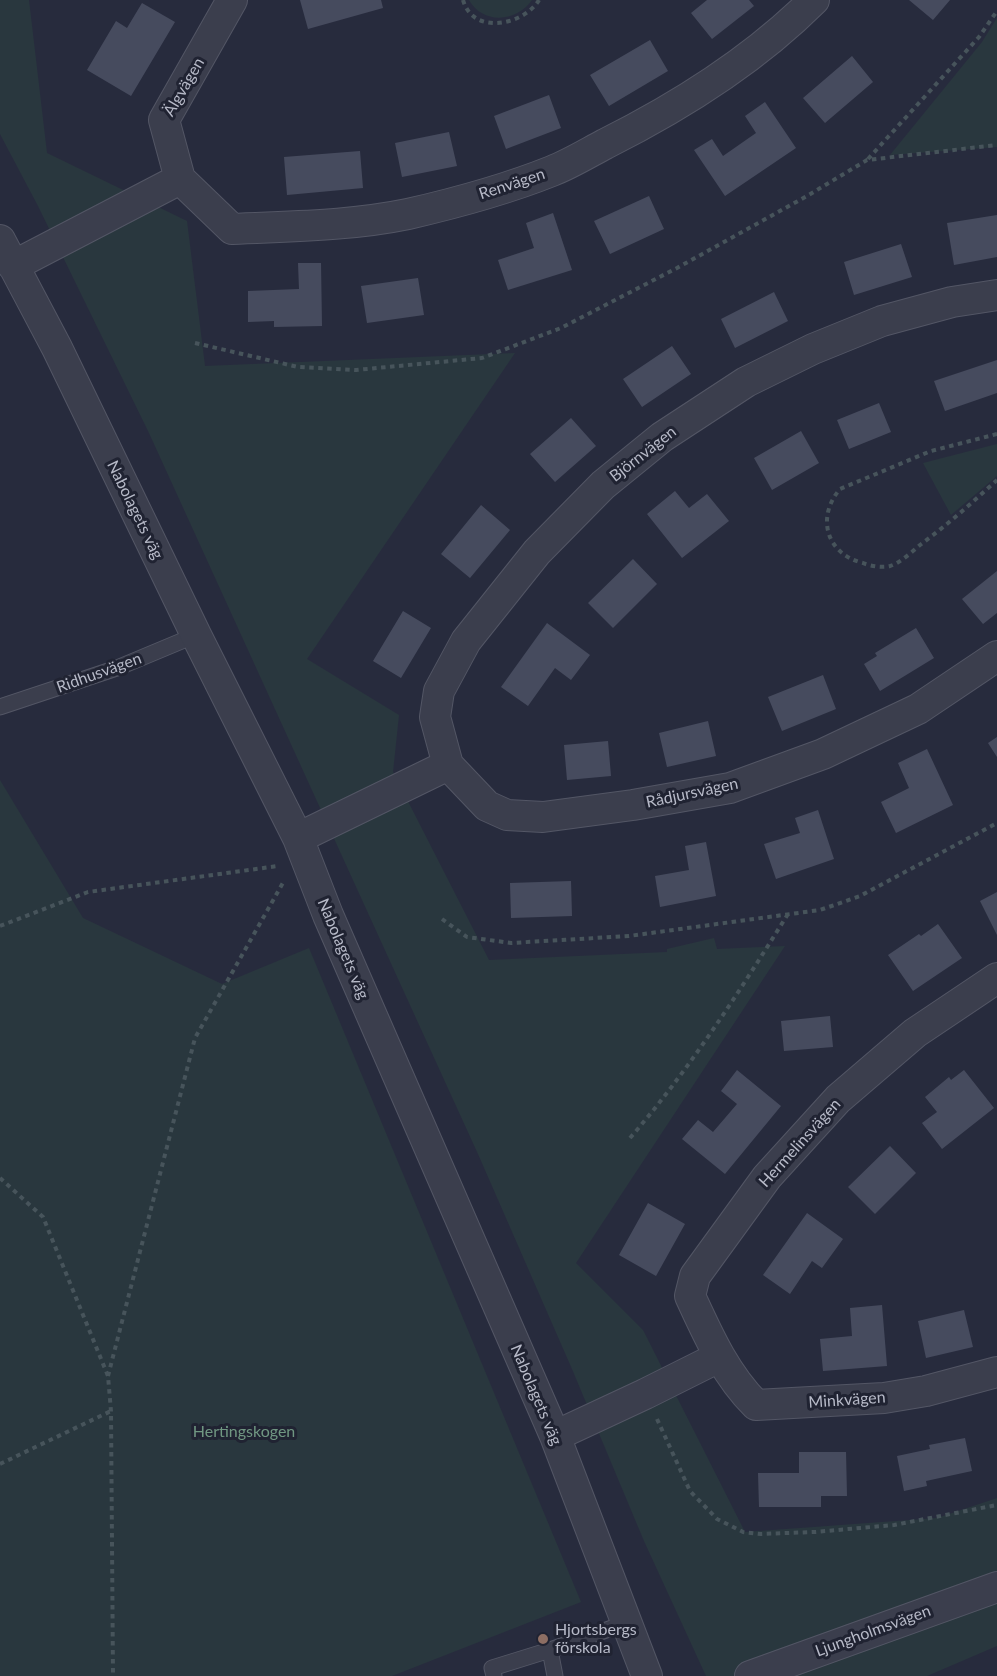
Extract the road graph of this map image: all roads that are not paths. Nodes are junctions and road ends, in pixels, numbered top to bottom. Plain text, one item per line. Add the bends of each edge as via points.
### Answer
1 (232, 0) edge
2 (814, 0) edge
3 (180, 179) junction
4 (0, 240) edge
5 (13, 266) junction
6 (997, 295) edge
7 (196, 635) junction
8 (997, 656) edge
9 (0, 707) edge
10 (448, 765) junction
11 (296, 851) junction
12 (997, 978) edge
13 (719, 1357) junction
14 (997, 1372) edge
15 (555, 1436) junction
16 (997, 1587) edge
17 (626, 1623) junction
18 (550, 1650) junction
19 (494, 1676) edge
20 (555, 1676) edge
21 (647, 1676) edge
22 (750, 1676) edge

1 - 3 street, Älgvägen via 164,120
2 - 3 street, Renvägen via 721,78 634,130 553,171 484,193 408,214 339,224 232,229
3 - 5 street
4 - 5 street, Nabolagets väg
5 - 7 street, Nabolagets väg
6 - 10 street, Björnvägen via 952,302 882,321 746,382 662,437 603,485 537,552 466,641 439,691 435,717
7 - 9 lane, Ridhusvägen via 117,668
7 - 11 street, Nabolagets väg
8 - 10 street, Rådjursvägen via 918,709 822,754 730,788 543,817 507,815 487,806
10 - 11 street
11 - 15 street, Nabolagets väg via 328,915
12 - 13 street, Hermelinsvägen via 915,1033 838,1099 761,1186 695,1276 690,1296
13 - 14 street, Minkvägen via 756,1406 884,1398
13 - 15 street
15 - 17 street, Nabolagets väg
16 - 22 street, Ljungholmsvägen
17 - 18 lane
17 - 21 street, Nabolagets väg
18 - 19 lane via 492,1668
18 - 20 lane

